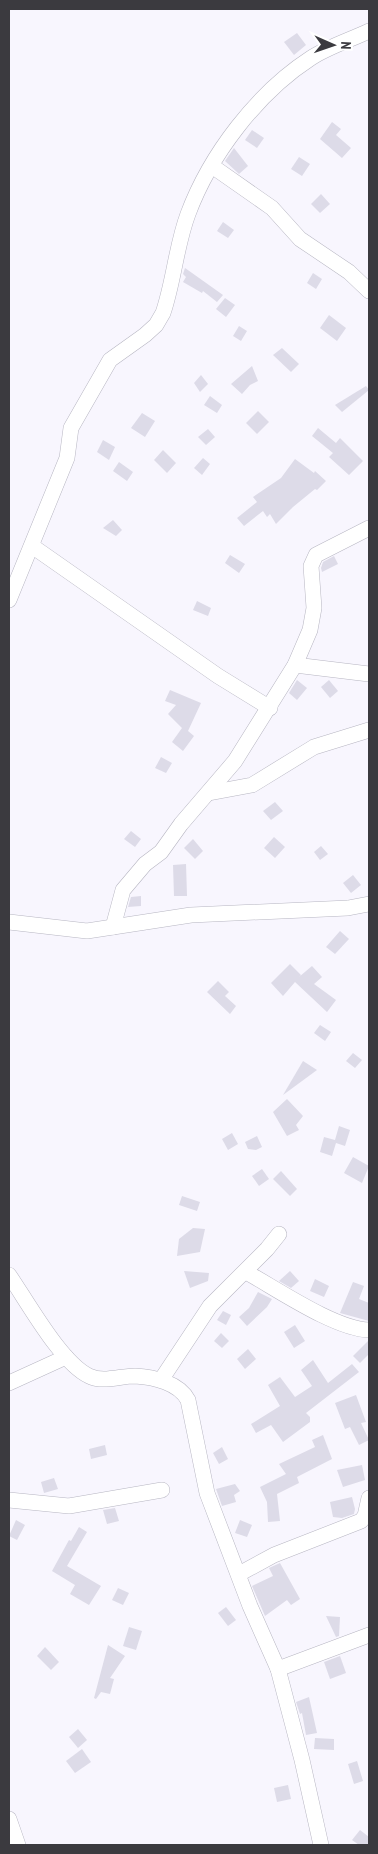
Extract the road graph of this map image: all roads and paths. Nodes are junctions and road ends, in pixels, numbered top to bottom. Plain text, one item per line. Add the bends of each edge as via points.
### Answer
1 (369, 31) edge
2 (212, 166) junction
3 (369, 291) edge
4 (369, 528) edge
5 (32, 546) junction
6 (9, 600) edge
7 (295, 664) junction
8 (369, 674) edge
9 (270, 708) junction
10 (369, 730) edge
11 (209, 793) junction
12 (369, 904) edge
13 (9, 922) edge
14 (113, 927) junction
15 (279, 1234) dead end
16 (246, 1272) junction
17 (9, 1275) edge
18 (369, 1330) edge
19 (66, 1357) junction
20 (161, 1380) junction
21 (9, 1383) edge
22 (162, 1490) dead end
23 (369, 1498) edge
24 (9, 1500) edge
25 (239, 1574) junction
26 (369, 1635) edge
27 (278, 1669) junction
28 (9, 1819) edge
29 (18, 1845) edge
30 (321, 1845) edge

1 - 2 street via 312,57 298,67 252,109
2 - 3 street via 272,208 300,239
2 - 5 street via 187,218 163,314 145,335 110,360 71,428 68,458
4 - 7 street via 316,555 312,561 314,608 310,630
5 - 6 street
5 - 9 street via 218,676
7 - 8 street
7 - 9 street
9 - 11 street
10 - 11 street via 314,747 252,784
11 - 14 street via 161,852 145,864 123,890
12 - 14 street via 348,908 191,915
13 - 14 street via 88,931
15 - 16 street
16 - 18 street via 326,1316
16 - 20 street via 210,1306
17 - 19 street
19 - 20 street via 81,1372 99,1379 135,1376
19 - 21 street
20 - 25 street via 185,1394 188,1400 207,1493
22 - 24 street via 69,1506
23 - 25 street via 361,1521 274,1555
25 - 27 street
26 - 27 street
27 - 30 street
28 - 29 street

